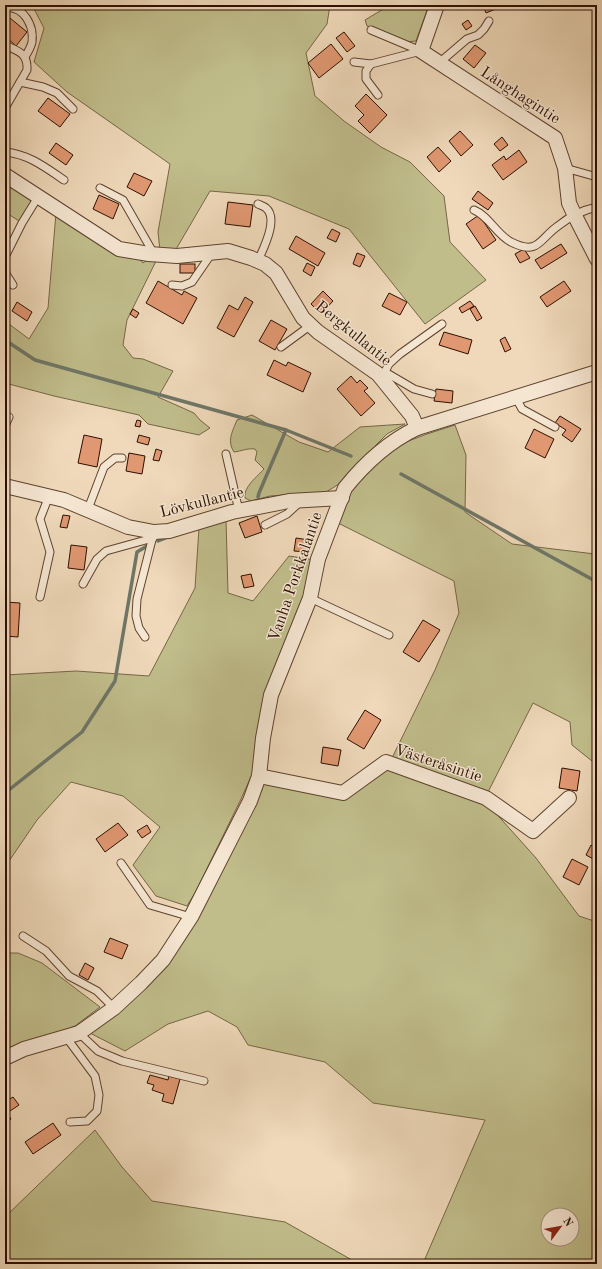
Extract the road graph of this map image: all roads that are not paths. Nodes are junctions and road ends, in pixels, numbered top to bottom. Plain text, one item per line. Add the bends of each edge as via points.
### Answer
1 (437, 5) edge
2 (5, 8) edge
3 (489, 21) dead end
4 (371, 30) dead end
5 (5, 45) edge
6 (421, 51) junction
7 (25, 57) junction
8 (354, 62) dead end
9 (439, 63) junction
10 (372, 64) junction
11 (20, 82) junction
12 (378, 95) dead end
13 (5, 108) edge
14 (73, 109) dead end
15 (5, 152) edge
16 (565, 168) junction
17 (5, 176) edge
18 (597, 177) edge
19 (64, 180) dead end
20 (100, 188) dead end
21 (38, 197) junction
22 (258, 204) dead end
23 (597, 207) edge
24 (474, 210) dead end
25 (574, 216) junction
26 (212, 253) junction
27 (154, 254) junction
28 (5, 257) edge
29 (597, 259) edge
30 (258, 261) junction
31 (5, 266) edge
32 (13, 285) dead end
33 (172, 285) dead end
34 (442, 324) dead end
35 (310, 325) junction
36 (281, 347) dead end
37 (597, 372) edge
38 (383, 375) junction
39 (432, 394) dead end
40 (516, 398) junction
41 (10, 417) dead end
42 (5, 426) edge
43 (555, 427) dead end
44 (417, 428) junction
45 (226, 454) dead end
46 (122, 458) dead end
47 (5, 486) edge
48 (49, 496) junction
49 (342, 498) junction
50 (301, 500) junction
51 (88, 509) junction
52 (239, 511) junction
53 (265, 525) dead end
54 (154, 535) junction
55 (83, 584) dead end
56 (40, 597) dead end
57 (310, 598) junction
58 (389, 635) dead end
59 (145, 637) dead end
60 (259, 776) junction
61 (569, 798) dead end
62 (121, 863) dead end
63 (191, 917) junction
64 (23, 936) dead end
65 (114, 1008) junction
66 (72, 1035) junction
67 (5, 1058) edge
68 (204, 1081) dead end
69 (70, 1122) dead end

1 - 6 street
2 - 7 lane via 10,7 22,12 32,29 32,44
3 - 9 lane via 484,30 467,39
4 - 6 lane
5 - 7 lane
6 - 9 street, Långhagintie
6 - 10 lane
7 - 11 lane via 28,62 27,70
8 - 10 lane
9 - 16 street, Långhagintie via 555,138
10 - 12 lane via 366,71 366,79
11 - 13 lane
11 - 14 lane via 57,93
15 - 19 lane via 17,153 34,160
16 - 18 lane
16 - 25 street, Långhagintie via 569,203
17 - 21 street, Bergkullantie
20 - 27 lane via 123,200
21 - 27 street, Bergkullantie via 119,249
21 - 28 lane
22 - 30 lane via 267,208 271,219 269,235
23 - 25 lane
24 - 25 lane via 481,213 509,241 530,248
25 - 29 street, Långhagintie
26 - 27 street, Bergkullantie via 177,256
26 - 30 street, Bergkullantie via 228,251
26 - 33 lane via 192,282 182,286
30 - 35 street, Bergkullantie via 276,273 303,318
31 - 32 lane via 6,274
34 - 38 lane via 400,354 389,364
35 - 36 lane
35 - 38 street, Bergkullantie via 342,350
37 - 40 street, Vanha Porkkalantie
38 - 39 lane
38 - 44 street, Bergkullantie via 412,416
40 - 43 lane via 522,409
40 - 44 street, Vanha Porkkalantie
41 - 42 lane
44 - 49 street, Vanha Porkkalantie via 391,443 367,463 345,488
45 - 52 lane
46 - 51 lane via 115,458 104,467
47 - 48 street, Lövkullantie
48 - 51 street, Lövkullantie
48 - 56 lane via 40,519 50,552
49 - 50 street, Lövkullantie
49 - 57 street, Vanha Porkkalantie via 318,559
50 - 52 street, Lövkullantie
50 - 53 lane via 287,514
51 - 54 street, Lövkullantie via 128,527
52 - 54 street, Lövkullantie
54 - 55 lane via 106,551 97,559
54 - 59 lane via 137,599 136,616
57 - 58 lane
57 - 60 street, Vanha Porkkalantie via 271,695
60 - 61 street, Västeråsintie via 343,793 386,762 486,798 533,831
60 - 63 street, Vanha Porkkalantie via 250,801
62 - 63 lane via 150,905
63 - 65 street, Vanha Porkkalantie via 163,960
64 - 65 lane via 46,951 69,976 97,991
65 - 66 street, Vanha Porkkalantie
66 - 67 street, Vanha Porkkalantie via 24,1049
66 - 68 lane via 98,1051 122,1061
66 - 69 lane via 95,1076 99,1095 97,1111 87,1121

